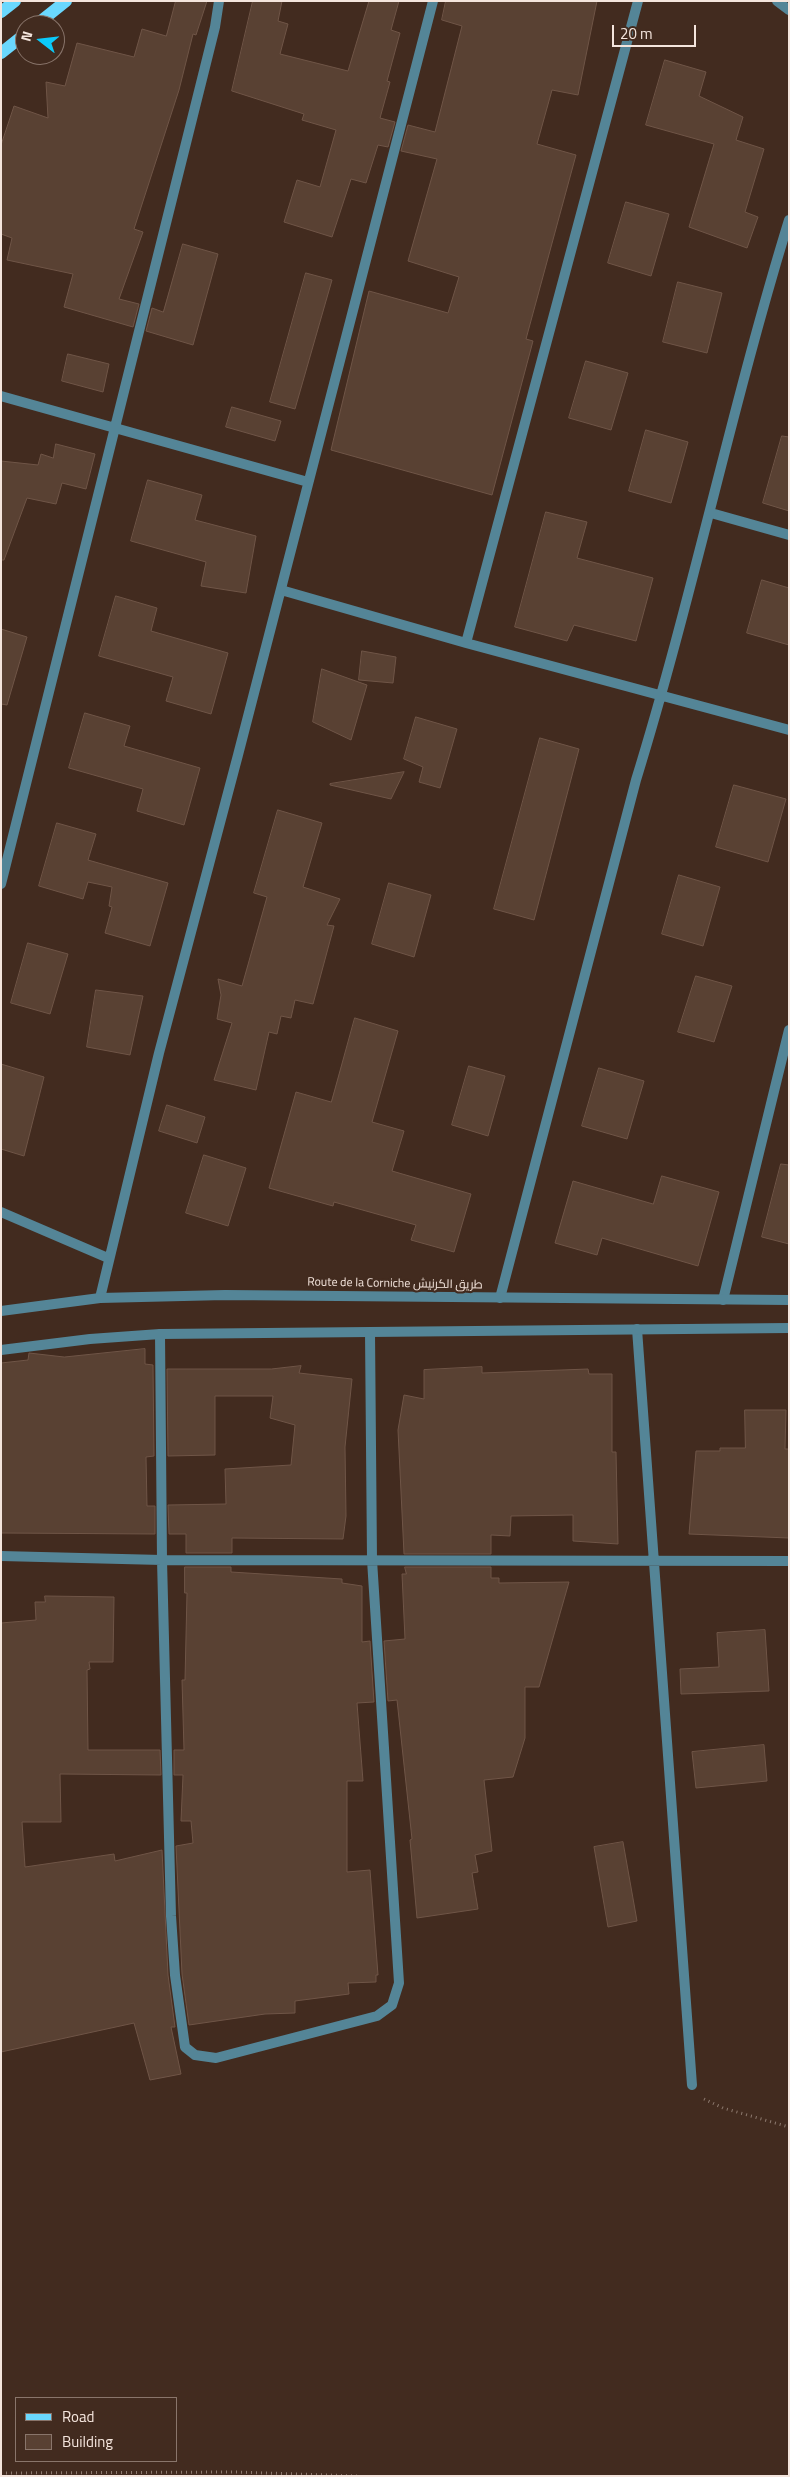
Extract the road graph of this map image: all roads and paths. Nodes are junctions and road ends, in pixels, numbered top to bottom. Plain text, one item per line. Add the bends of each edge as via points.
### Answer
1 (15, 1) edge
2 (66, 1) edge
3 (219, 1) edge
4 (434, 1) edge
5 (638, 1) edge
6 (777, 1) edge
7 (789, 10) edge
8 (1, 12) edge
9 (48, 15) edge
10 (15, 42) edge
11 (1, 54) edge
12 (789, 220) edge
13 (1, 396) edge
14 (117, 427) junction
15 (308, 482) junction
16 (710, 512) junction
17 (789, 535) edge
18 (281, 590) junction
19 (466, 644) junction
20 (662, 697) junction
21 (789, 730) edge
22 (1, 884) edge
23 (789, 1030) edge
24 (1, 1212) edge
25 (108, 1258) junction
26 (100, 1298) junction
27 (500, 1298) junction
28 (723, 1300) junction
29 (789, 1300) edge
30 (1, 1311) edge
31 (789, 1328) edge
32 (637, 1329) junction
33 (370, 1332) junction
34 (160, 1334) junction
35 (1, 1350) edge
36 (1, 1556) edge
37 (162, 1560) junction
38 (372, 1560) junction
39 (789, 1561) edge
40 (653, 1563) junction
41 (692, 2085) joint
42 (789, 2127) edge
43 (1, 2473) edge
44 (358, 2476) edge

1 - 8 main road
2 - 9 main road
3 - 14 street
4 - 15 street
5 - 19 street
6 - 7 street
10 - 11 main road
12 - 16 street via 759,317
13 - 14 street
14 - 15 street
14 - 22 street
15 - 18 street
16 - 17 street
16 - 20 street
18 - 19 street
18 - 25 street
19 - 20 street
20 - 21 street
20 - 27 street via 636,780
23 - 28 street
24 - 25 street
25 - 26 street
26 - 27 street, Route de la Corniche طريق الكرنيش via 235,1295
26 - 30 street, Route de la Corniche طريق الكرنيش
27 - 28 street, Route de la Corniche طريق الكرنيش
28 - 29 street, Route de la Corniche طريق الكرنيش
31 - 32 street
32 - 33 street
32 - 40 street
33 - 34 street
33 - 38 street
34 - 35 street
34 - 37 street
36 - 37 street
37 - 38 street
37 - 38 street via 175,1975 185,2047 195,2055 216,2058 377,2016 392,2006 399,1983
38 - 40 street
39 - 40 street
40 - 41 street
41 - 42 path via 705,2099 723,2108
43 - 44 path via 235,2472

